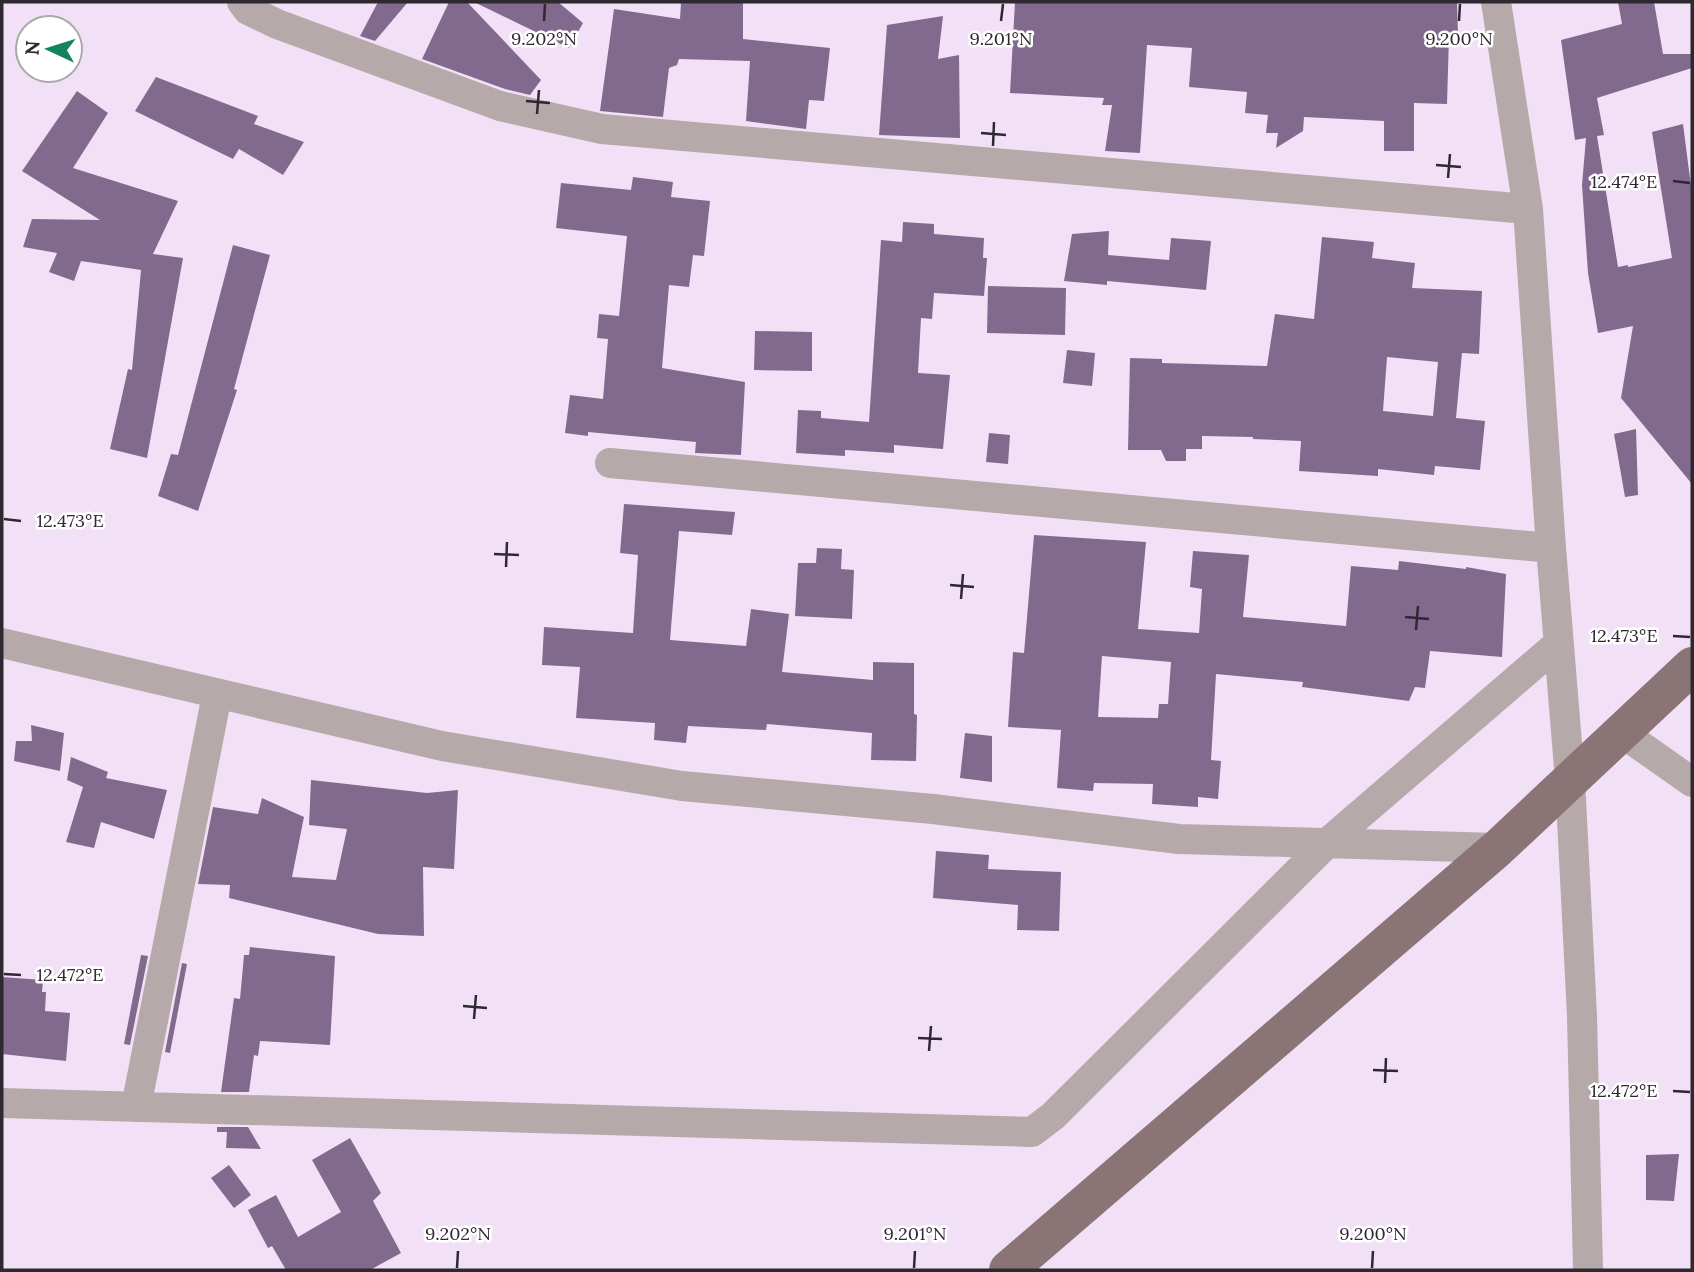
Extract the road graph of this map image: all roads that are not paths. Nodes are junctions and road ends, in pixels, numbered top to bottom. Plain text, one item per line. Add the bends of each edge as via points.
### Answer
1 (242, 2) edge
2 (1496, 2) edge
3 (1528, 209) junction
4 (610, 464) dead end
5 (1550, 548) junction
6 (2, 643) edge
7 (1558, 644) junction
8 (1692, 666) edge
9 (217, 695) junction
10 (1621, 732) junction
11 (1570, 780) junction
12 (1692, 782) edge
13 (1327, 843) junction
14 (1498, 848) junction
15 (2, 1102) edge
16 (136, 1107) junction
17 (1008, 1270) edge
18 (1587, 1270) edge

1 - 3 street via 248,10 277,24 500,106 602,129
2 - 3 street
3 - 5 street
4 - 5 street
5 - 7 street
6 - 9 street
7 - 11 street
7 - 13 street
8 - 10 main road
9 - 13 street via 442,746 682,786 933,809 1179,839
9 - 16 street
10 - 11 main road
10 - 12 street
11 - 14 main road
11 - 18 street via 1582,1016
13 - 14 street
13 - 16 street via 1032,1132
14 - 17 main road
15 - 16 street

